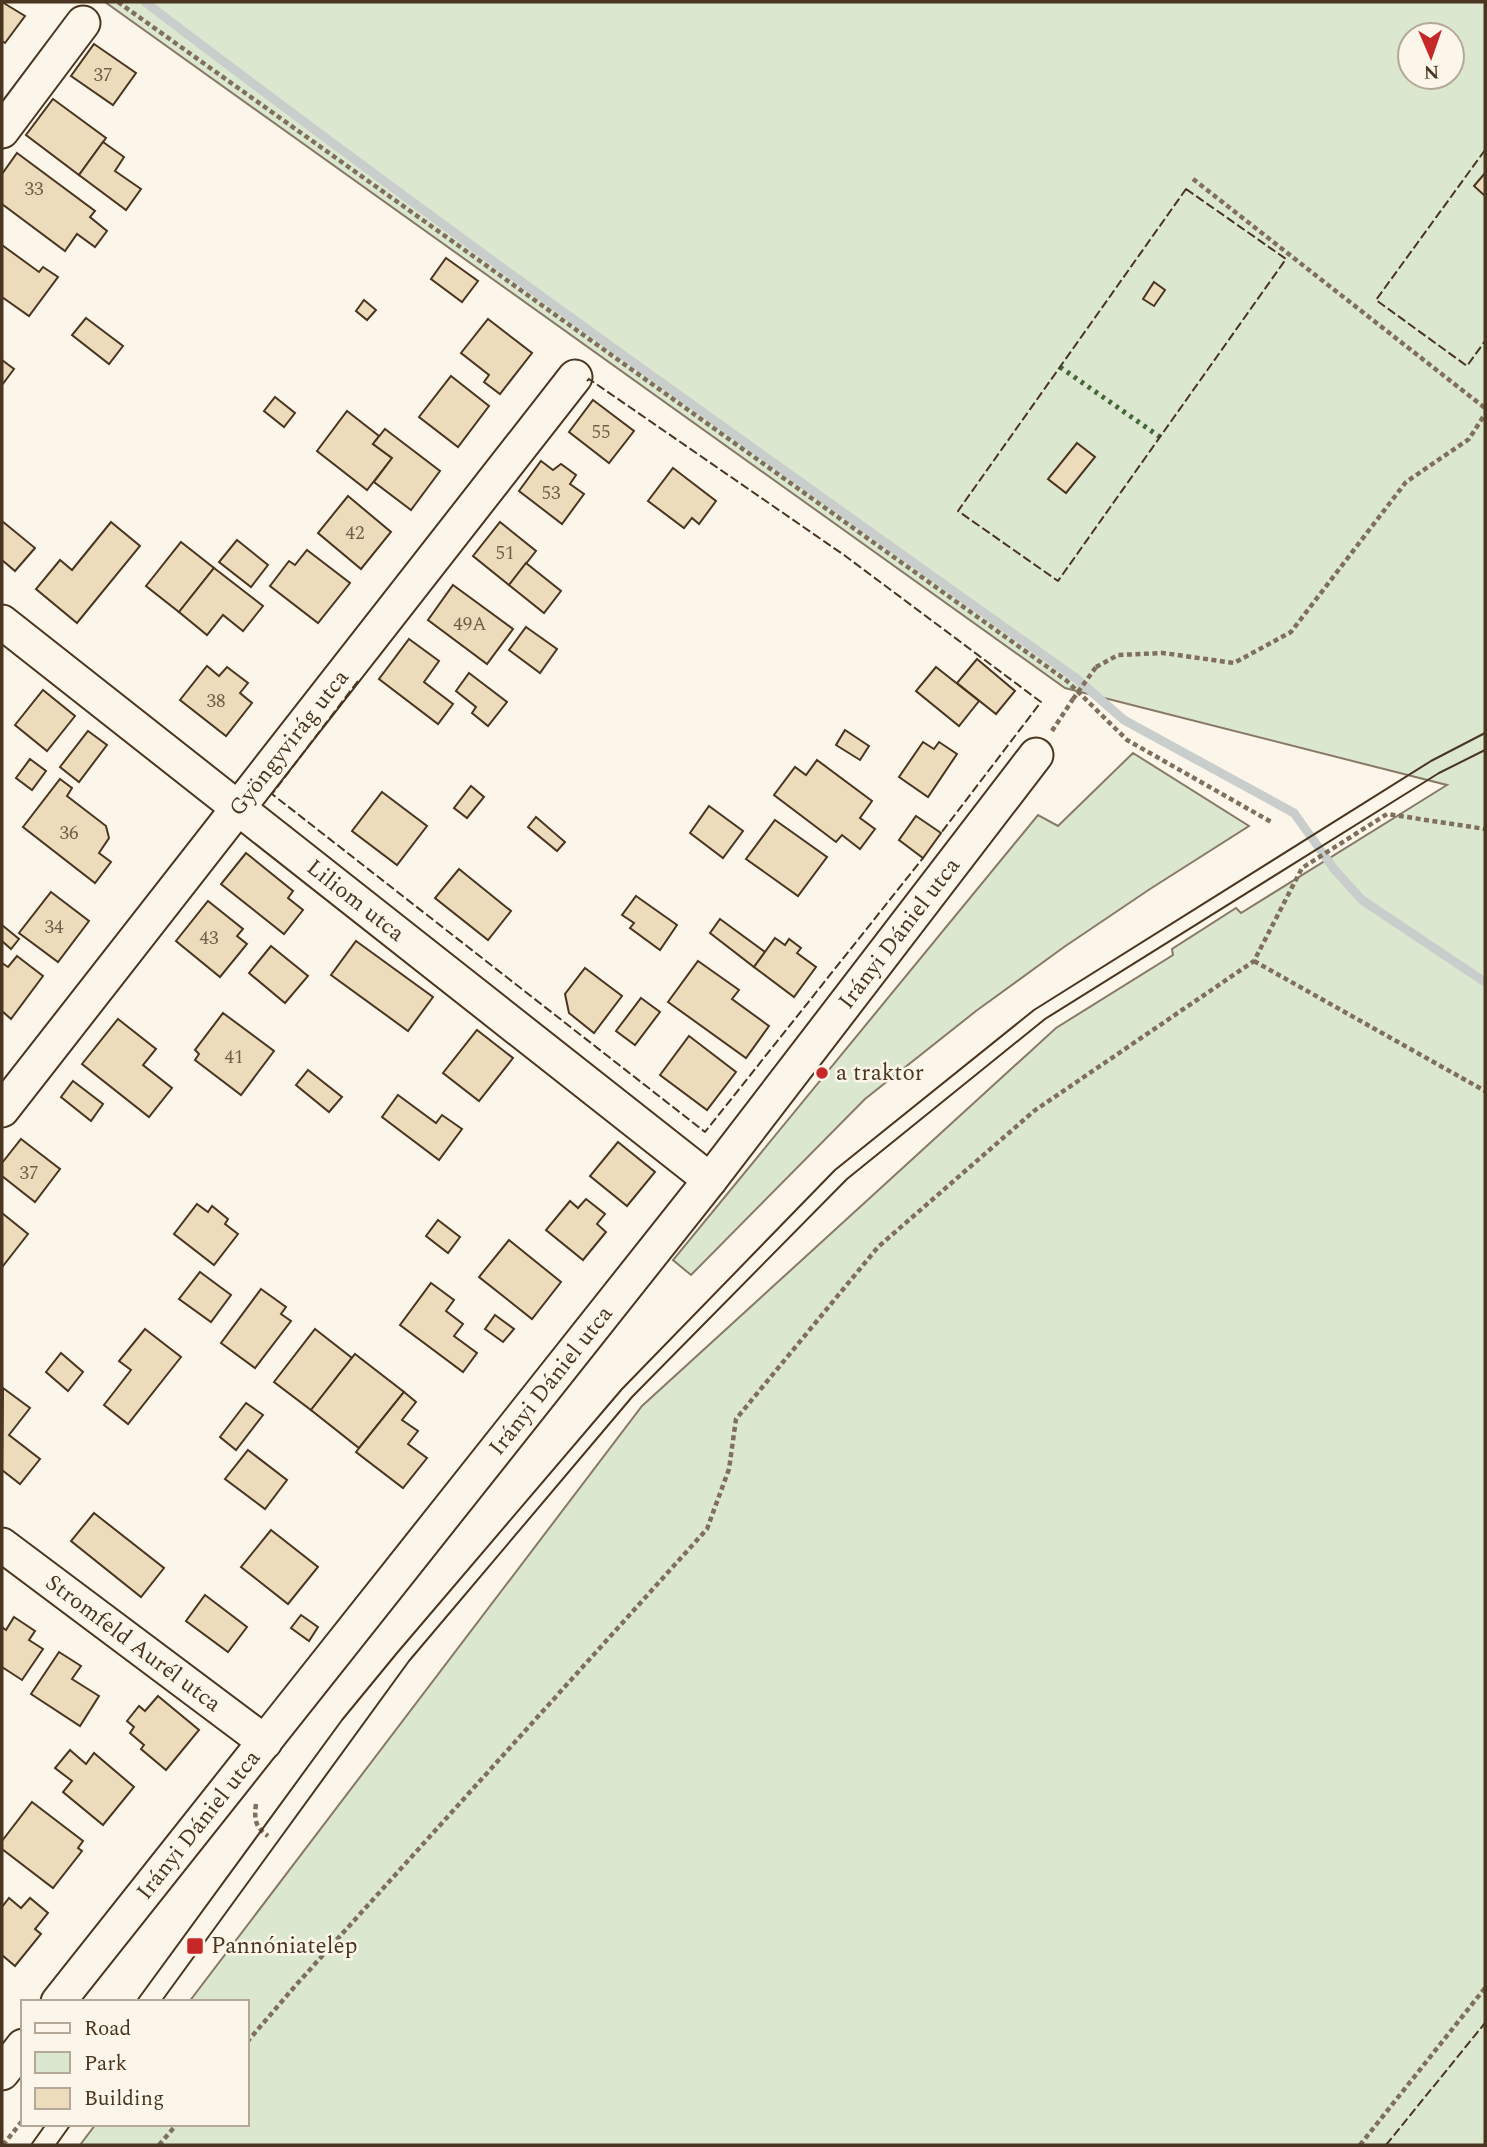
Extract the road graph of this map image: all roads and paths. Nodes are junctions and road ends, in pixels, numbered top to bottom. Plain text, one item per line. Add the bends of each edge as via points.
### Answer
1 (118, 2) edge
2 (83, 23) dead end
3 (2, 131) edge
4 (1193, 179) dead end
5 (575, 377) dead end
6 (1485, 411) edge
7 (2, 622) edge
8 (1073, 699) dead end
9 (1036, 755) dead end
10 (239, 807) junction
11 (1273, 823) dead end
12 (1485, 828) edge
13 (1254, 961) junction
14 (1485, 1091) edge
15 (2, 1111) edge
16 (710, 1180) junction
17 (2, 1545) edge
18 (265, 1742) junction
19 (254, 1819) dead end
20 (268, 1836) dead end
21 (1485, 1988) edge
22 (60, 2000) edge
23 (248, 2041) edge
24 (21, 2049) edge
25 (2, 2073) edge
26 (21, 2122) edge
27 (175, 2126) edge
28 (3, 2145) edge
29 (159, 2145) edge
30 (1360, 2145) edge

1 - 11 path via 1067,681 1127,740
2 - 3 street
4 - 6 path
5 - 10 street, Gyöngyvirág utca
6 - 8 path, bridge via 1469,439 1406,482 1291,632 1234,663 1163,653 1118,655 1096,667
7 - 10 street, Liliom utca
9 - 16 street, Irányi Dániel utca
10 - 15 street, Gyöngyvirág utca
10 - 16 street, Liliom utca
12 - 13 path via 1387,814 1303,868
13 - 14 path
13 - 23 path via 1034,1111 878,1247 736,1419 729,1469 706,1528
16 - 18 street, Irányi Dániel utca
17 - 18 street, Stromfeld Aurél utca
18 - 22 street, Irányi Dániel utca
19 - 20 path
21 - 30 path
24 - 25 street
26 - 28 path
27 - 29 path

